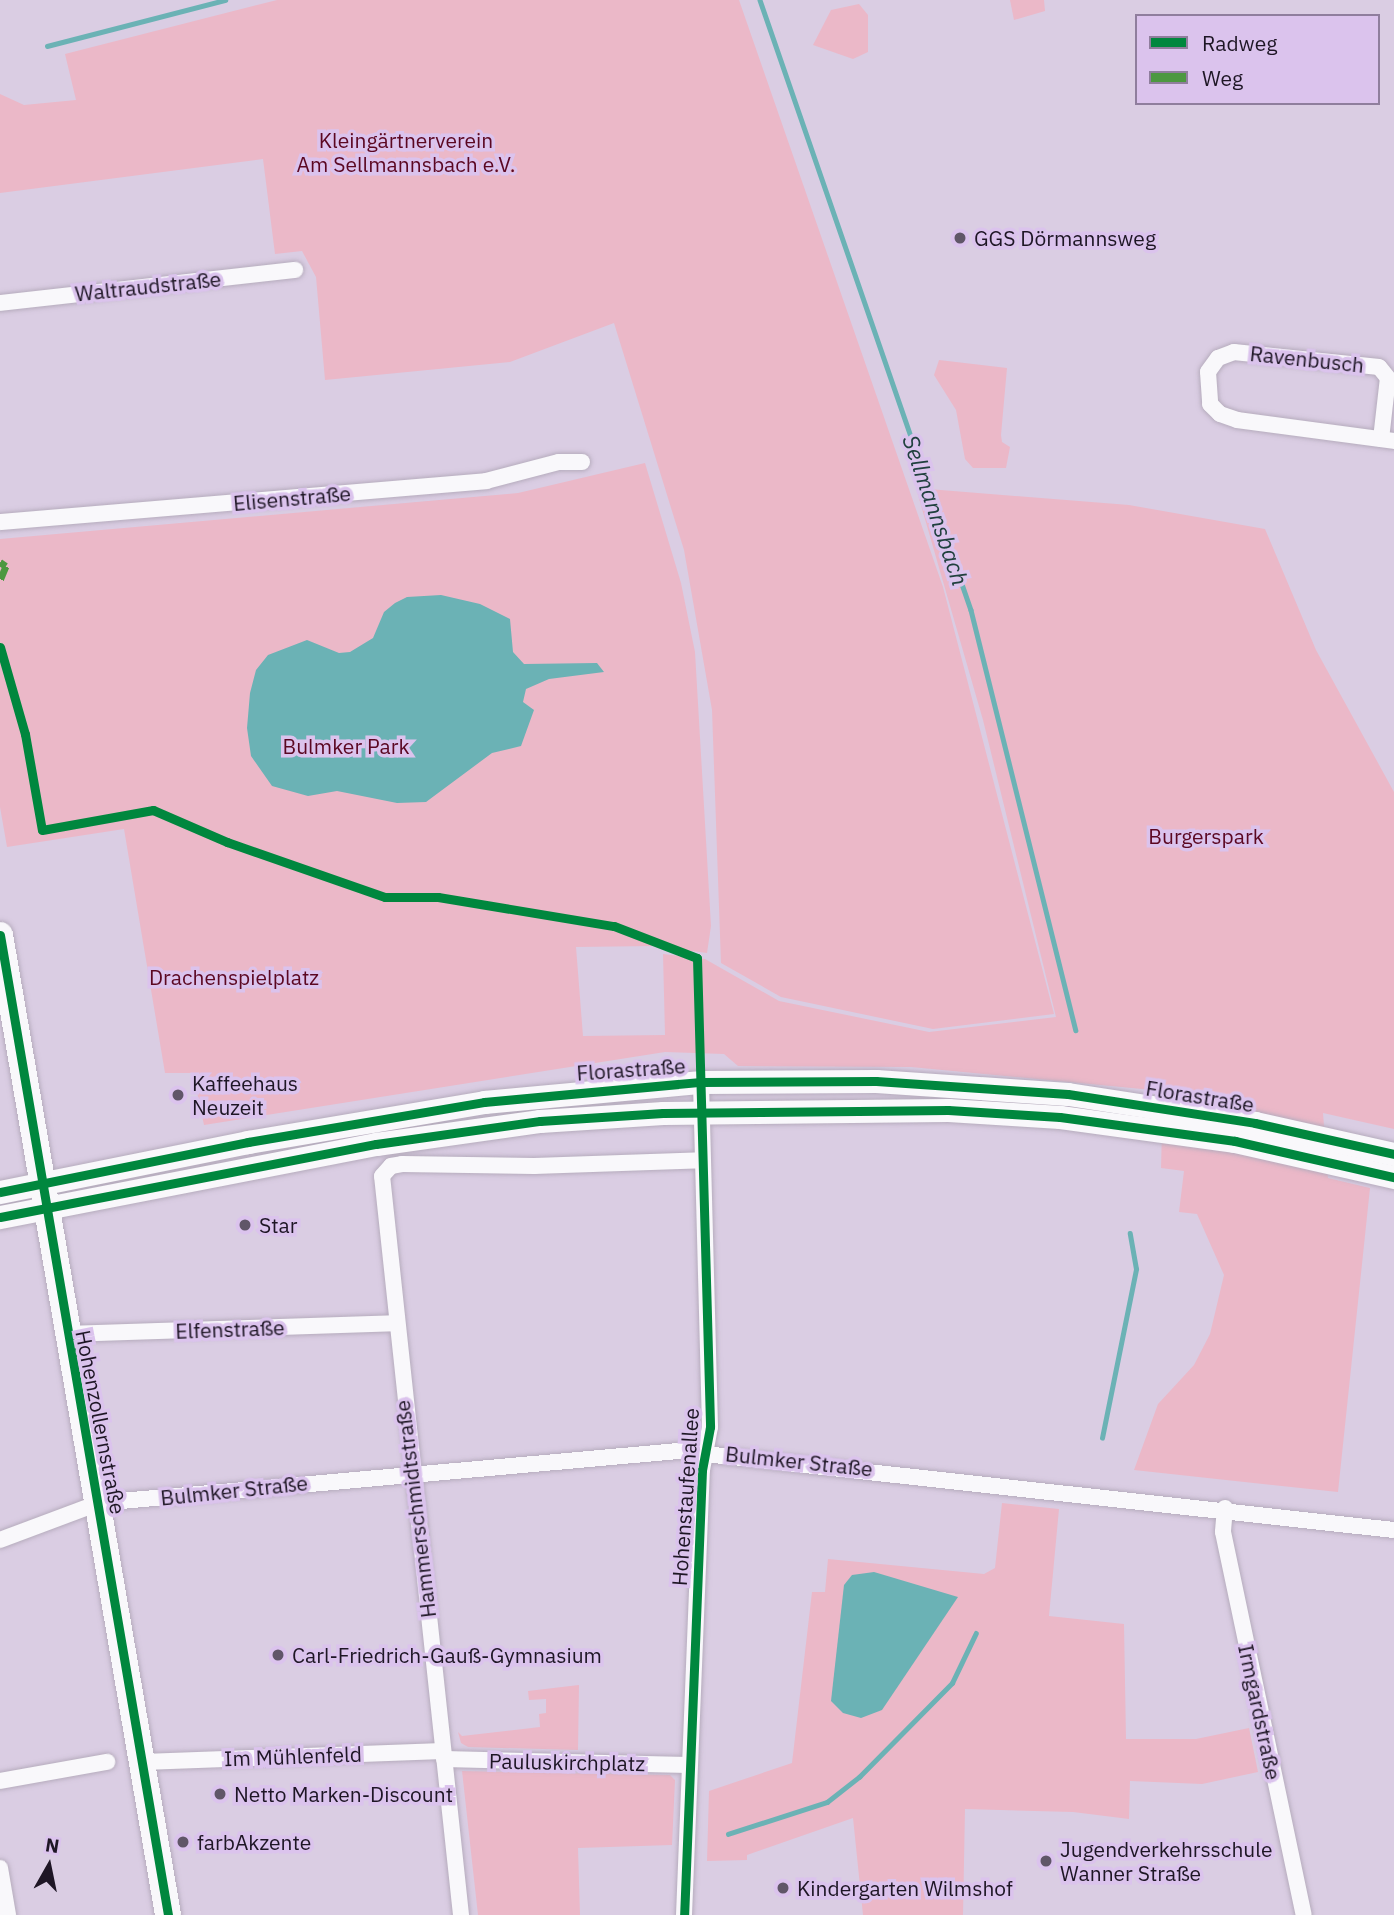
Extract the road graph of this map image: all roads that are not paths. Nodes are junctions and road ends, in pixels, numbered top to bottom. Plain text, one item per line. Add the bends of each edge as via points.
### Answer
1 (295, 270) dead end
2 (0, 303) edge
3 (1388, 440) edge
4 (582, 462) dead end
5 (0, 522) edge
6 (0, 935) edge
7 (701, 1082) junction
8 (701, 1112) junction
9 (1394, 1154) edge
10 (702, 1160) junction
11 (1394, 1177) edge
12 (0, 1192) edge
13 (43, 1196) junction
14 (0, 1217) edge
15 (394, 1323) junction
16 (66, 1334) junction
17 (705, 1451) junction
18 (411, 1473) junction
19 (99, 1503) junction
20 (1225, 1508) junction
21 (1394, 1530) edge
22 (0, 1540) edge
23 (444, 1755) junction
24 (107, 1762) dead end
25 (143, 1762) junction
26 (689, 1765) junction
27 (0, 1781) edge
28 (0, 1868) edge
29 (8, 1915) edge
30 (168, 1915) edge
31 (461, 1915) edge
32 (684, 1915) edge
33 (1304, 1915) edge

1 - 2 street, Waltraudstraße
3 - 3 street, Ravenbusch via 1220,414 1210,404 1208,372 1218,358 1234,352 1379,367 1388,378
4 - 5 street, Elisenstraße via 559,462 486,481
6 - 13 main road, Hohenzollernstraße
7 - 8 street, Hohenstaufenallee
7 - 9 main road, Florastraße via 876,1081 1068,1094 1255,1123
7 - 13 main road, Florastraße via 484,1102
8 - 10 street, Hohenstaufenallee
8 - 11 main road, Florastraße via 948,1110 1060,1117 1235,1141
8 - 13 main road, Florastraße via 463,1131
10 - 15 street, Hammerschmidtstraße via 534,1166 402,1164 386,1169 380,1186
10 - 17 street, Hohenstaufenallee via 709,1427
12 - 13 main road, Florastraße
13 - 14 main road, Florastraße
13 - 16 main road, Hohenzollernstraße
15 - 16 street, Elfenstraße
15 - 18 street, Hammerschmidtstraße
16 - 19 main road, Hohenzollernstraße
17 - 18 street, Bulmker Straße
17 - 20 street, Bulmker Straße
17 - 26 street, Hohenstaufenallee
18 - 19 street, Bulmker Straße
18 - 23 street, Hammerschmidtstraße
19 - 22 street, Bulmker Straße
19 - 25 main road, Hohenzollernstraße
20 - 21 street, Bulmker Straße
20 - 33 street, Irmgardstraße via 1223,1532
23 - 25 street, Im Mühlenfeld
23 - 26 street, Pauluskirchplatz
23 - 31 street, Hammerschmidtstraße
24 - 27 street
25 - 30 main road, Hohenzollernstraße
26 - 32 street, Hohenstaufenallee
28 - 29 street

